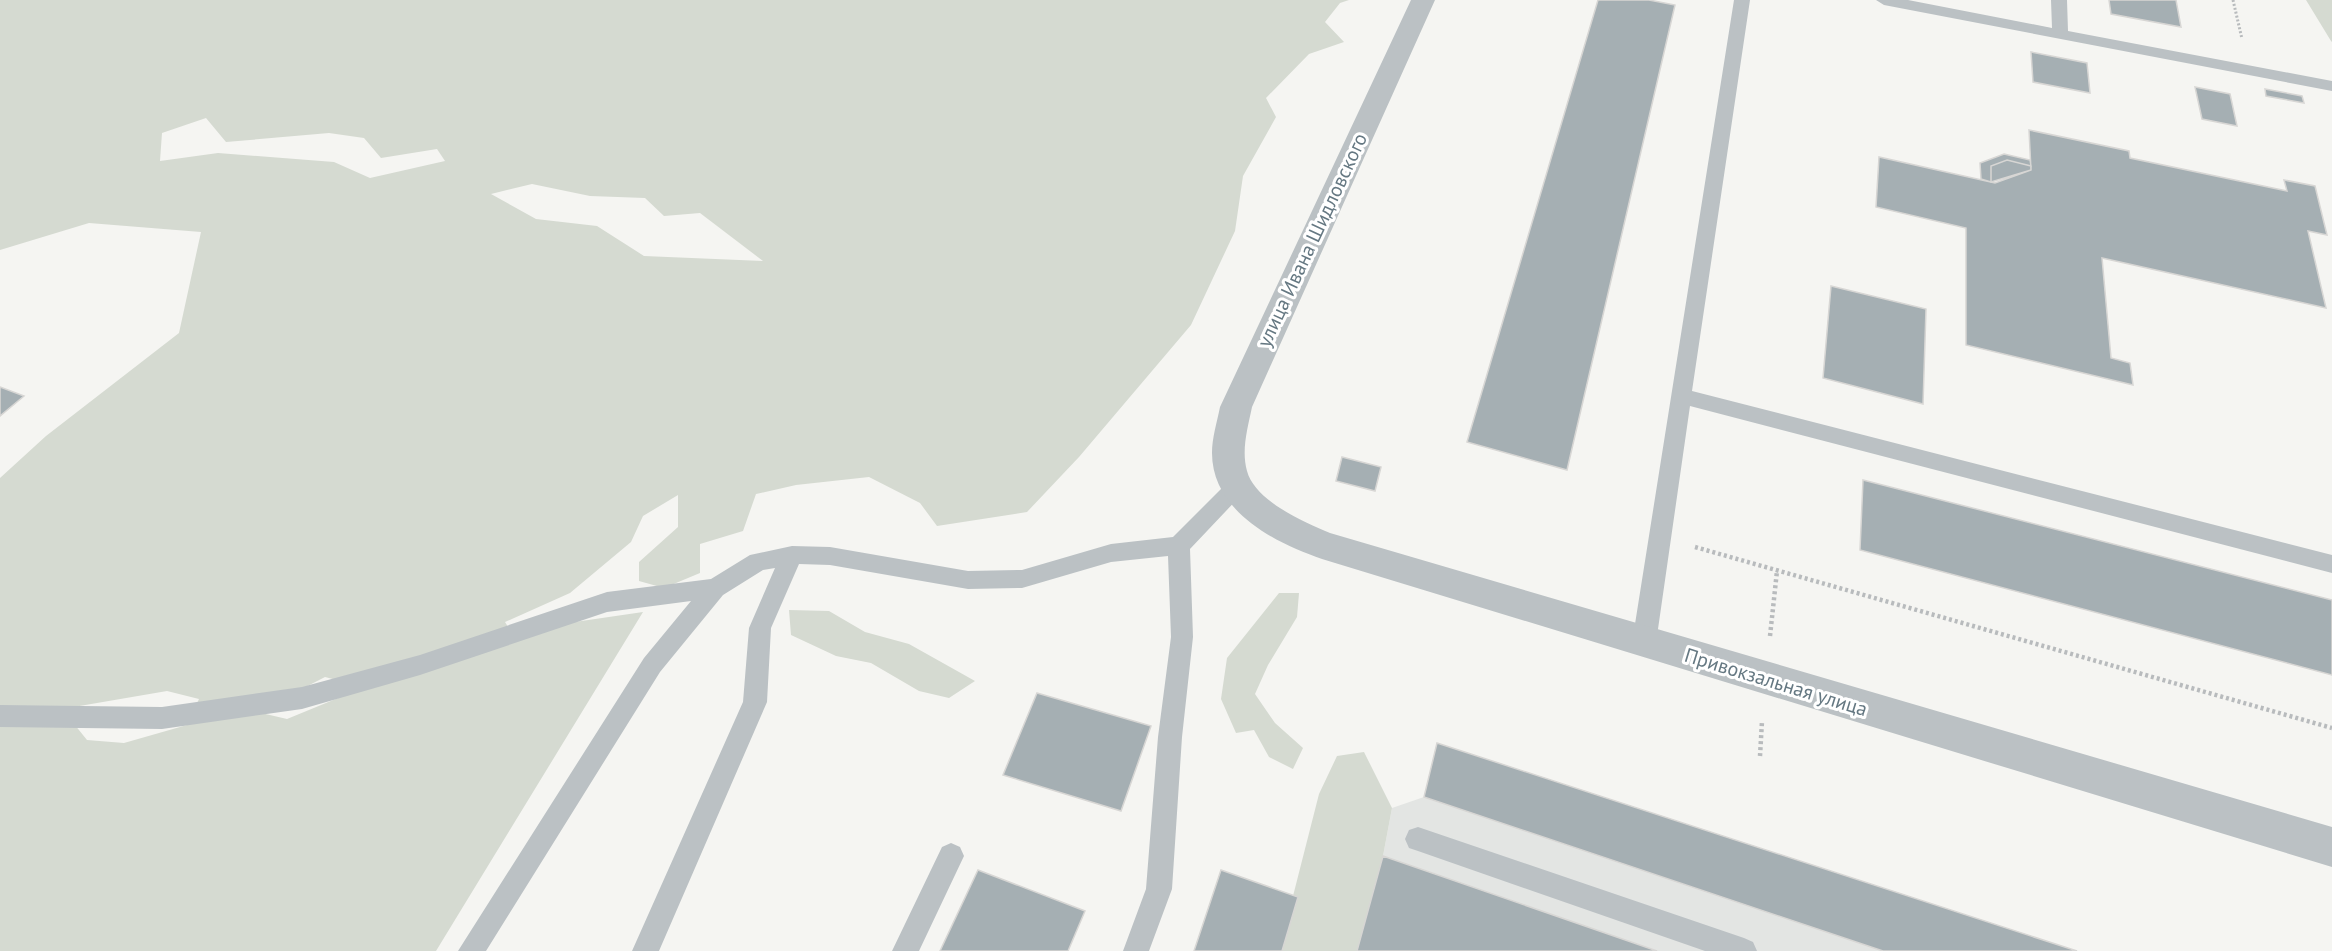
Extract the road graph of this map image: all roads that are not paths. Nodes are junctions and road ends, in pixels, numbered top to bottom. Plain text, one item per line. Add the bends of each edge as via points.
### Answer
1 (1423, 0) edge
2 (1742, 0) edge
3 (1884, 0) edge
4 (2058, 0) edge
5 (2060, 33) junction
6 (2332, 86) edge
7 (1682, 396) junction
8 (1236, 487) junction
9 (1179, 546) junction
10 (792, 555) junction
11 (2332, 564) edge
12 (716, 588) junction
13 (1644, 643) junction
14 (0, 716) edge
15 (1418, 839) dead end
16 (2332, 848) edge
17 (951, 856) dead end
18 (471, 951) edge
19 (645, 951) edge
20 (905, 951) edge
21 (1136, 951) edge
22 (1744, 951) edge

1 - 8 street, улица Ивана Шидловского via 1236,407 1228,455
2 - 7 lane
3 - 5 lane
4 - 5 lane
5 - 6 lane
7 - 11 lane
7 - 13 lane
8 - 9 lane
8 - 13 street, Привокзальная улица via 1274,523 1322,545
9 - 10 lane via 1111,553 1022,579 968,580 830,556
9 - 21 lane via 1182,637 1159,889
10 - 12 lane via 758,562
10 - 19 lane via 760,628 755,702
12 - 14 lane via 607,602 420,665 302,698 162,717
12 - 18 lane via 652,665
13 - 16 street, Привокзальная улица
15 - 22 lane
17 - 20 lane

